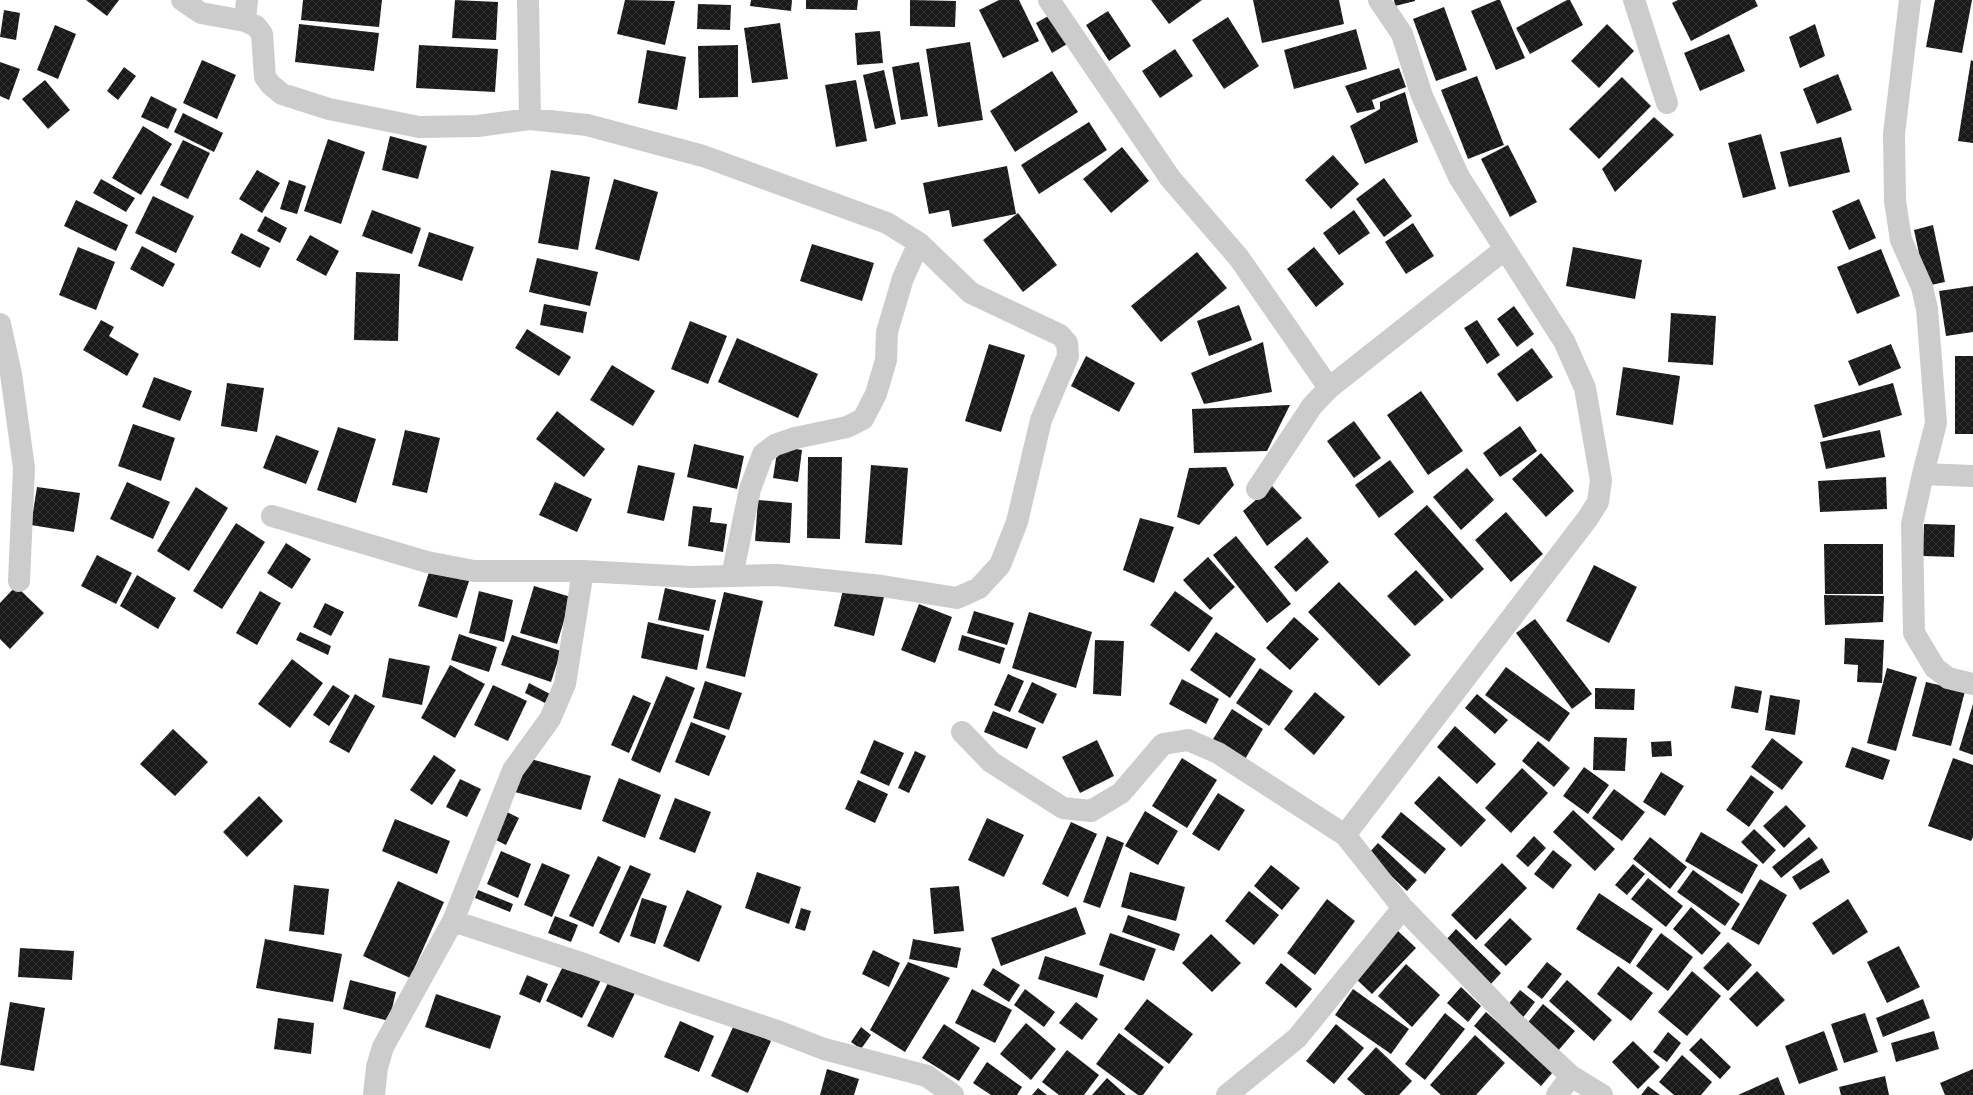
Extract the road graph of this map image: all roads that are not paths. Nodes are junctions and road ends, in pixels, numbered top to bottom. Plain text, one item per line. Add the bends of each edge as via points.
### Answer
1 (182, 0) edge
2 (528, 0) edge
3 (1049, 0) edge
4 (1379, 0) edge
5 (1634, 0) edge
6 (1910, 0) edge
7 (246, 10) edge
8 (1667, 103) dead end
9 (530, 119) junction
10 (919, 243) junction
11 (1505, 249) junction
12 (0, 324) edge
13 (1329, 388) junction
14 (1923, 474) junction
15 (1973, 476) edge
16 (1257, 489) dead end
17 (272, 516) dead end
18 (583, 571) junction
19 (732, 576) junction
20 (20, 581) dead end
21 (1973, 684) edge
22 (962, 732) dead end
23 (1345, 835) junction
24 (1403, 908) junction
25 (453, 921) junction
26 (1571, 1076) junction
27 (374, 1095) edge
28 (953, 1095) edge
29 (1227, 1095) edge
30 (1557, 1095) edge
31 (1602, 1095) edge

1 - 7 street via 200,13
2 - 9 street
3 - 13 street via 1170,178 1239,258
4 - 11 street via 1402,34 1422,96 1459,177
5 - 8 street
6 - 14 street via 1894,134 1895,201 1901,240 1922,287 1927,309 1936,423
7 - 9 street via 262,34 265,78 282,94 329,108 419,127 478,126
9 - 10 street via 586,125 703,156 887,223
10 - 19 street via 903,278 887,332 886,360 876,394 863,419 847,427 795,438 775,445 763,454 750,489
10 - 19 street via 971,293 1060,335 1067,343 1068,356 1041,420 1017,522 1000,565 979,588 957,598 882,586 777,575
11 - 13 street
11 - 23 street via 1564,341 1585,388 1601,480 1598,502 1572,540
12 - 20 street via 24,468
13 - 16 street via 1312,406
14 - 15 street
14 - 21 street via 1912,524 1914,633 1935,668 1948,678
17 - 18 street via 427,562 474,571
18 - 19 street via 692,577
18 - 25 street via 565,684 550,719 513,770
22 - 23 street via 991,762 1063,808 1091,811 1121,794 1163,744 1188,740 1218,753
23 - 24 street
24 - 26 street via 1511,1020
24 - 29 street via 1298,1038
25 - 27 street via 383,1047 377,1067
25 - 28 street via 780,1032 824,1050 927,1076
26 - 30 street
26 - 31 street

